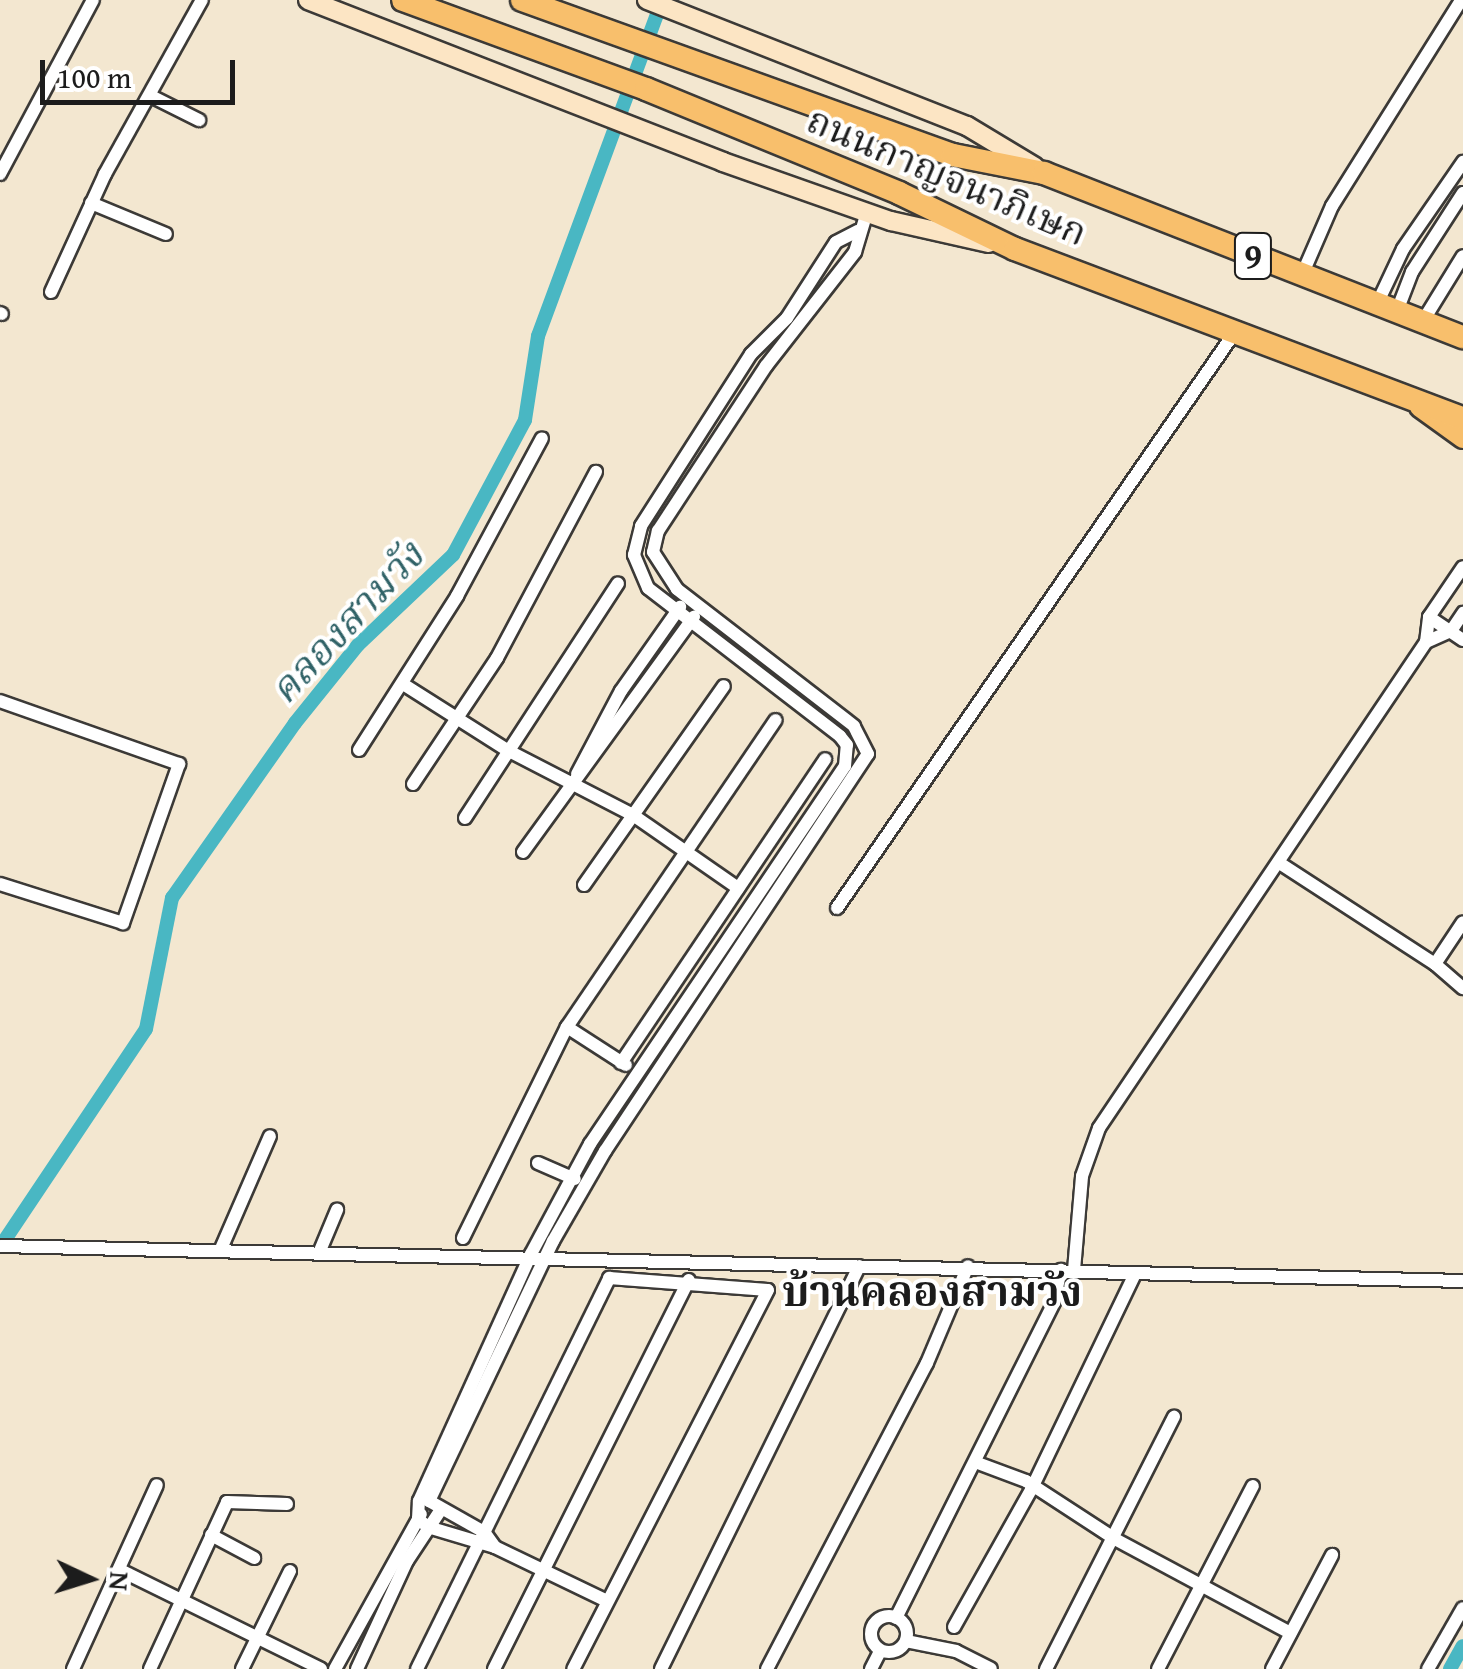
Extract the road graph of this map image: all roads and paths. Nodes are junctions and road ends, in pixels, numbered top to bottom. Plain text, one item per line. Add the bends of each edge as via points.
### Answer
1 (94, 0) edge
2 (202, 0) edge
3 (308, 0) edge
4 (402, 0) edge
5 (522, 0) edge
6 (647, 0) edge
7 (1461, 0) edge
8 (151, 96) junction
9 (199, 120) dead end
10 (1463, 162) edge
11 (1044, 173) junction
12 (0, 174) edge
13 (1463, 193) edge
14 (91, 202) junction
15 (867, 212) junction
16 (858, 231) junction
17 (166, 234) dead end
18 (1016, 249) junction
19 (1463, 256) edge
20 (1302, 275) junction
21 (814, 276) junction
22 (830, 286) junction
23 (51, 292) dead end
24 (1387, 307) junction
25 (1423, 321) junction
26 (1237, 329) junction
27 (1463, 337) edge
28 (738, 375) junction
29 (754, 385) junction
30 (1406, 397) junction
31 (1463, 418) edge
32 (542, 438) dead end
33 (1463, 438) edge
34 (596, 472) dead end
35 (1463, 566) edge
36 (618, 583) dead end
37 (688, 597) junction
38 (702, 605) junction
39 (676, 611) junction
40 (1463, 613) edge
41 (1429, 617) junction
42 (691, 621) junction
43 (1451, 630) junction
44 (1463, 640) edge
45 (1426, 642) junction
46 (402, 684) junction
47 (724, 686) dead end
48 (0, 701) edge
49 (453, 718) junction
50 (776, 720) dead end
51 (359, 750) dead end
52 (507, 750) junction
53 (825, 759) dead end
54 (575, 777) junction
55 (414, 784) dead end
56 (633, 816) junction
57 (466, 818) dead end
58 (684, 851) junction
59 (523, 852) dead end
60 (1280, 864) junction
61 (0, 884) edge
62 (584, 885) dead end
63 (738, 888) junction
64 (756, 896) junction
65 (769, 906) junction
66 (837, 908) dead end
67 (1463, 922) edge
68 (1434, 964) junction
69 (1463, 988) edge
70 (568, 1027) junction
71 (621, 1063) junction
72 (635, 1071) junction
73 (649, 1080) junction
74 (270, 1136) dead end
75 (538, 1163) dead end
76 (570, 1177) junction
77 (586, 1185) junction
78 (336, 1210) dead end
79 (462, 1238) dead end
80 (0, 1246) edge
81 (220, 1251) junction
82 (320, 1253) junction
83 (531, 1254) junction
84 (547, 1254) junction
85 (859, 1266) junction
86 (968, 1266) junction
87 (1068, 1270) junction
88 (1134, 1276) junction
89 (689, 1280) junction
90 (1463, 1281) edge
91 (1174, 1417) dead end
92 (976, 1462) junction
93 (157, 1485) dead end
94 (1253, 1486) dead end
95 (1031, 1490) junction
96 (288, 1504) dead end
97 (434, 1506) junction
98 (423, 1523) junction
99 (484, 1532) junction
100 (211, 1535) junction
101 (1115, 1539) junction
102 (478, 1546) junction
103 (495, 1547) junction
104 (1332, 1555) dead end
105 (254, 1558) dead end
106 (400, 1558) junction
107 (120, 1570) junction
108 (543, 1570) junction
109 (290, 1571) dead end
110 (1201, 1584) junction
111 (182, 1599) junction
112 (606, 1600) junction
113 (1463, 1608) edge
114 (896, 1618) junction
115 (954, 1627) dead end
116 (1290, 1633) junction
117 (257, 1634) junction
118 (906, 1640) junction
119 (880, 1651) junction
120 (982, 1667) edge
121 (74, 1669) edge
122 (150, 1669) edge
123 (242, 1669) edge
124 (321, 1669) edge
125 (334, 1669) edge
126 (357, 1669) edge
127 (417, 1669) edge
128 (494, 1669) edge
129 (573, 1669) edge
130 (661, 1669) edge
131 (768, 1669) edge
132 (871, 1669) edge
133 (1046, 1669) edge
134 (1158, 1669) edge
135 (1272, 1669) edge
136 (1428, 1669) edge

1 - 12 street
2 - 8 street
3 - 15 main road
4 - 18 highway, ถนนกาญจนาภิเษก / 9 via 646,89
5 - 11 highway, ถนนกาญจนาภิเษก / 9 via 952,156
6 - 11 main road via 967,126
7 - 20 street via 1332,206
8 - 9 street
8 - 14 street
10 - 24 street via 1403,249
11 - 20 highway, ถนนกาญจนาภิเษก / 9
13 - 24 street
14 - 17 street
14 - 23 street
15 - 16 street
15 - 18 main road
16 - 21 street via 836,242
16 - 22 street via 855,252
18 - 26 highway, ถนนกาญจนาภิเษก / 9
19 - 25 street
20 - 24 highway, ถนนกาญจนาภิเษก / 9
21 - 22 street
21 - 28 street
22 - 29 street
24 - 25 highway, ถนนกาญจนาภิเษก / 9
25 - 27 highway, ถนนกาญจนาภิเษก / 9
26 - 30 highway, ถนนกาญจนาภิเษก / 9
26 - 66 street
28 - 29 street
28 - 39 street via 634,541 639,573
29 - 37 street via 653,542 664,577
30 - 31 highway, ถนนกาญจนาภิเษก / 9
30 - 33 main road
32 - 46 street
34 - 49 street via 497,658
35 - 41 street
36 - 52 street
37 - 38 street
37 - 39 street
38 - 42 street
38 - 65 street via 865,739 868,754 860,775
39 - 42 street
39 - 54 street
40 - 43 street
41 - 43 street
41 - 45 street
42 - 54 street via 589,769
42 - 64 street via 847,745 845,766
43 - 44 street
43 - 45 street
45 - 60 street
46 - 49 street
46 - 51 street
47 - 56 street
48 - 61 street via 179,764 123,923
49 - 52 street
49 - 55 street
50 - 58 street
52 - 54 street
52 - 57 street
53 - 63 street
54 - 56 street
54 - 59 street
56 - 58 street
56 - 62 street
58 - 63 street
58 - 70 street
60 - 68 street
60 - 87 street via 1099,1128 1082,1176
63 - 71 street
64 - 65 street
64 - 72 street
65 - 73 street
67 - 68 street
68 - 69 street
70 - 71 street
70 - 79 street
71 - 72 street
72 - 73 street
72 - 76 street
73 - 77 street
74 - 81 street
75 - 76 street
76 - 77 street
76 - 83 street
77 - 84 street
78 - 82 street
80 - 81 street
81 - 82 street
82 - 83 street
83 - 84 street
83 - 98 street via 418,1501
84 - 85 street
84 - 97 street
85 - 86 street
85 - 130 street
86 - 87 street
86 - 131 street via 926,1363
87 - 88 street
87 - 92 street
88 - 90 street
88 - 95 street
89 - 99 street via 609,1278
89 - 108 street
89 - 112 street via 768,1290
91 - 101 street
92 - 95 street
92 - 114 street
93 - 107 street
94 - 110 street
95 - 101 street
95 - 115 street
96 - 100 street via 227,1502
97 - 98 street
97 - 99 street
98 - 102 street
98 - 106 street
99 - 102 street
99 - 103 street
100 - 105 street
100 - 111 street
101 - 110 street
101 - 133 street
102 - 103 street
102 - 127 street
103 - 108 street
104 - 116 street
106 - 125 street
106 - 126 street
107 - 111 street
107 - 121 street
108 - 112 street
108 - 128 street
109 - 117 street
110 - 116 street
110 - 134 street
111 - 117 street
111 - 122 street
112 - 129 street
113 - 136 street
114 - 118 street
114 - 119 street via 880,1618 870,1630
116 - 135 street
117 - 123 street
117 - 124 street
118 - 119 street via 895,1652
118 - 120 street
119 - 132 street

